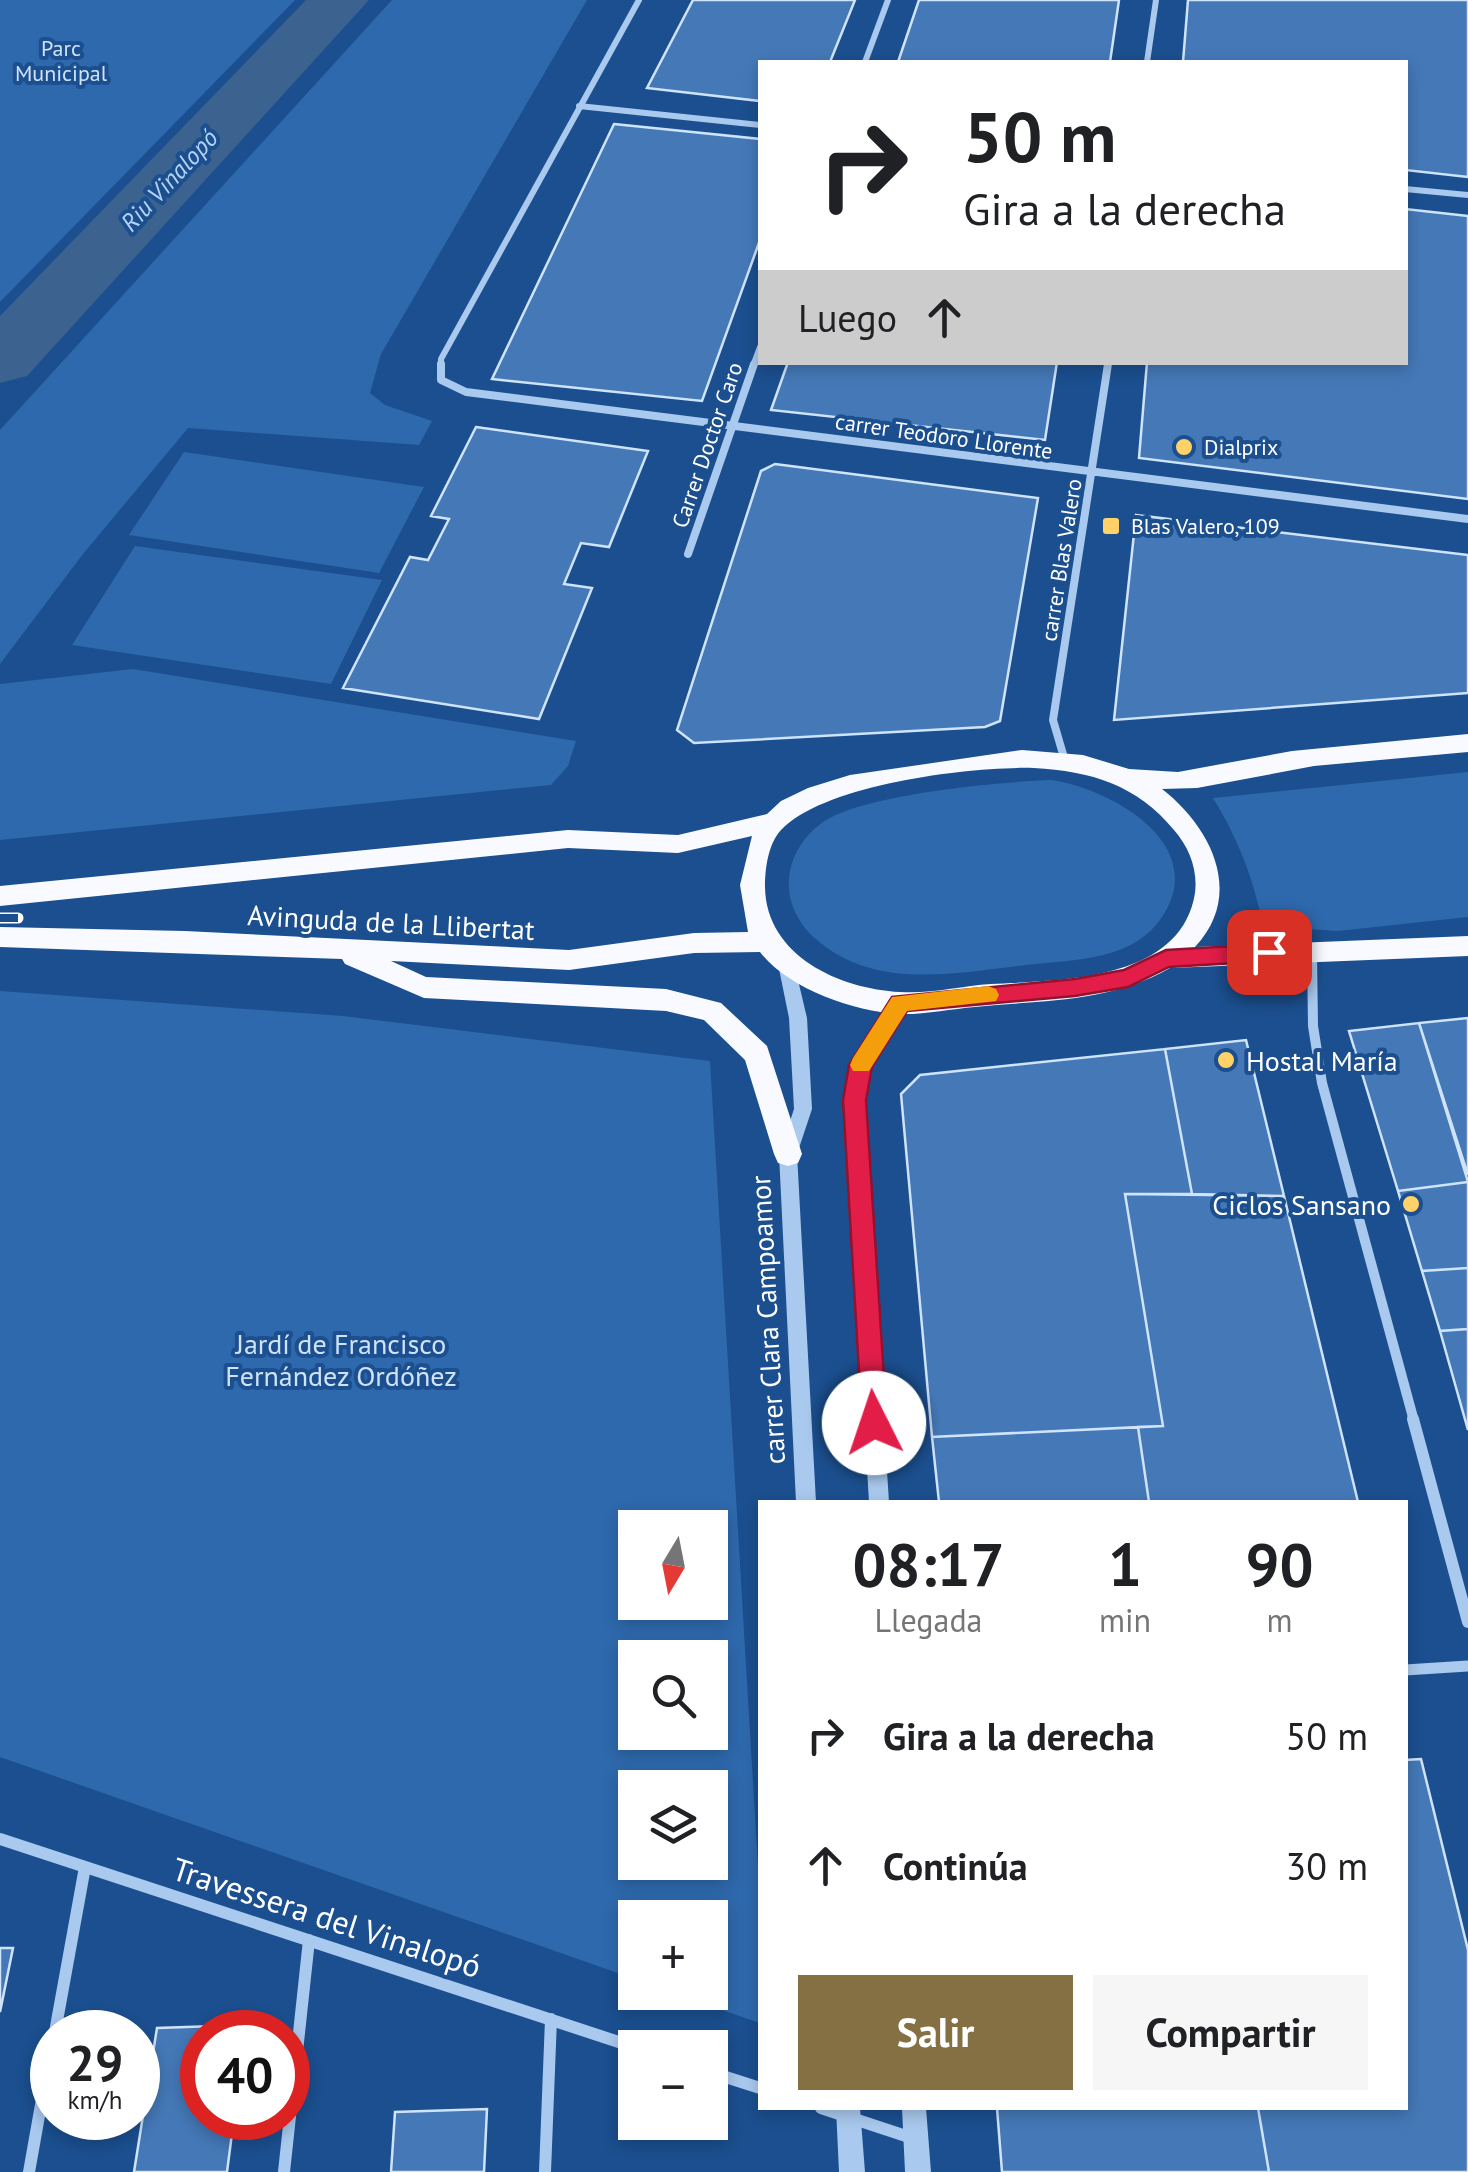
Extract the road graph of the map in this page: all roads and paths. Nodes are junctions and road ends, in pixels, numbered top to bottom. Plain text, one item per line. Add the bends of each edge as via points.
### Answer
1 (639, 0) edge
2 (888, 0) edge
3 (1156, 0) edge
4 (866, 60) edge
5 (1147, 60) edge
6 (579, 106) junction
7 (758, 125) edge
8 (1408, 189) edge
9 (1468, 196) edge
10 (758, 352) edge
11 (1108, 365) edge
12 (731, 425) junction
13 (1091, 473) junction
14 (1468, 519) edge
15 (688, 554) dead end
16 (1468, 743) edge
17 (1065, 761) junction
18 (1117, 774) junction
19 (772, 822) junction
20 (12, 895) edge
21 (6, 937) edge
22 (1468, 946) edge
23 (339, 950) junction
24 (776, 951) junction
25 (1312, 955) junction
26 (1166, 958) junction
27 (900, 1003) junction
28 (788, 1154) junction
29 (806, 1500) edge
30 (879, 1500) edge
31 (1468, 1622) edge
32 (1468, 1666) edge
33 (1408, 1670) edge
34 (0, 1840) edge
35 (85, 1868) junction
36 (309, 1940) junction
37 (58, 2010) edge
38 (551, 2019) junction
39 (618, 2042) edge
40 (728, 2078) edge
41 (758, 2087) edge
42 (914, 2110) edge
43 (848, 2112) edge
44 (916, 2139) junction
45 (34, 2140) edge
46 (28, 2172) edge
47 (284, 2172) edge
48 (545, 2172) edge
49 (852, 2172) edge
50 (918, 2172) edge

1 - 6 street
2 - 4 street
3 - 5 street
6 - 7 street
6 - 12 street, carrer Teodoro Llorente via 441,358 441,380 466,392
8 - 9 street
10 - 12 street, Carrer Doctor Caro
11 - 13 street, carrer Blas Valero
12 - 13 street, carrer Teodoro Llorente
12 - 15 street, Carrer Doctor Caro
13 - 14 street, carrer Teodoro Llorente
13 - 17 street, carrer Blas Valero via 1053,720
16 - 18 highway via 1288,761 1211,780
17 - 18 highway, Avinguda de la Llibertat
17 - 19 highway, Avinguda de la Llibertat via 1022,759 883,776 836,787
18 - 26 highway via 1172,807 1210,868 1208,903
19 - 20 highway, Avinguda de la Llibertat via 678,844 568,840
19 - 24 highway via 751,890
21 - 23 highway, Avinguda de la Llibertat
22 - 25 highway
23 - 24 highway, Avinguda de la Llibertat via 569,960 694,944
23 - 28 highway via 424,987 666,1000 712,1011 757,1054
24 - 27 highway via 830,986
24 - 28 street, carrer Clara Campoamor via 798,1018 803,1109
25 - 26 highway
25 - 31 street via 1322,1083
26 - 27 highway via 1128,978 1075,988
27 - 30 street via 861,1065 854,1100
28 - 29 street, carrer Clara Campoamor
32 - 33 street
34 - 35 street, Travessera del Vinalopó
35 - 36 street, Travessera del Vinalopó
35 - 37 street
36 - 38 street, Travessera del Vinalopó
36 - 47 street
38 - 39 street, Travessera del Vinalopó
38 - 48 street
40 - 41 street
42 - 44 street
43 - 44 street
43 - 49 street
44 - 50 street
45 - 46 street

